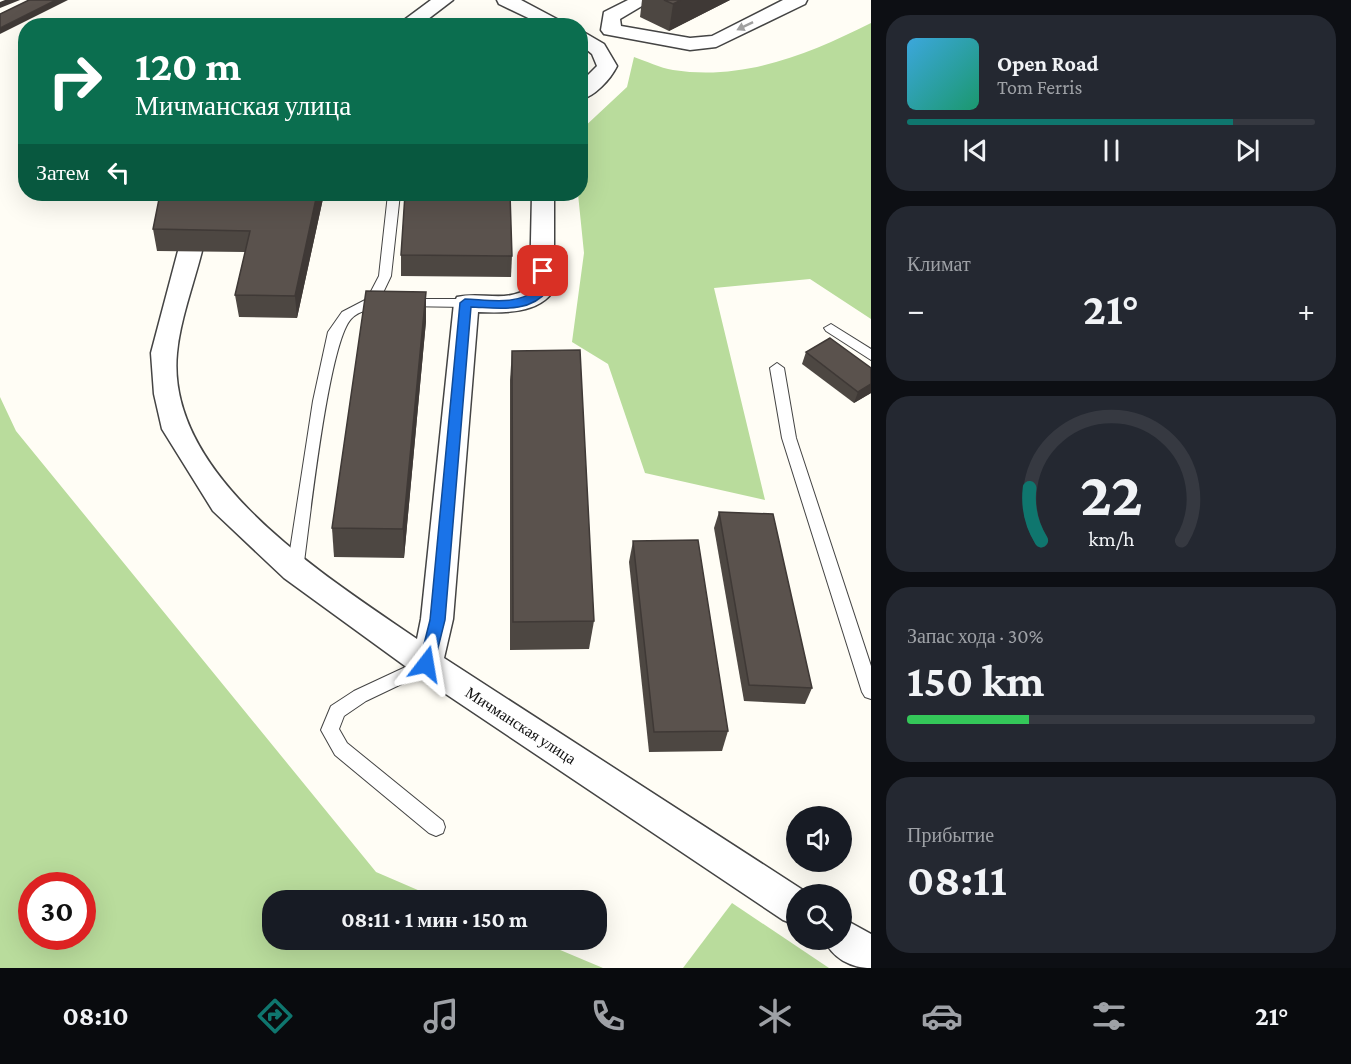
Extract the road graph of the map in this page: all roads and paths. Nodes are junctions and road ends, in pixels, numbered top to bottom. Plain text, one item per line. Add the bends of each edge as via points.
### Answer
1 (444, 0) edge
2 (506, 0) edge
3 (643, 0) edge
4 (798, 0) edge
5 (417, 18) edge
6 (544, 18) edge
7 (588, 40) edge
8 (588, 87) edge
9 (393, 201) edge
10 (543, 201) edge
11 (190, 251) edge
12 (372, 302) junction
13 (465, 303) junction
14 (831, 328) dead end
15 (871, 355) edge
16 (777, 368) dead end
17 (295, 570) junction
18 (426, 664) junction
19 (871, 692) edge
20 (436, 827) dead end
21 (786, 900) edge
22 (852, 944) edge
23 (871, 956) edge

1 - 5 street
2 - 6 street
4 -> 3 street via 716,41 690,44 611,30 611,16
7 - 8 street via 602,52 607,66
9 - 12 lane via 385,276
10 - 13 street via 543,290 532,300 513,305
11 - 17 street, Мичманская улица via 164,353 167,394 176,429 223,503
12 - 13 lane
12 - 17 lane via 347,315 335,332 320,401
13 - 18 street via 437,620
14 - 15 lane
16 - 19 lane via 789,438
17 - 18 street, Мичманская улица
18 - 20 lane via 337,711 330,730 341,749
18 - 21 street, Мичманская улица
22 - 23 street

